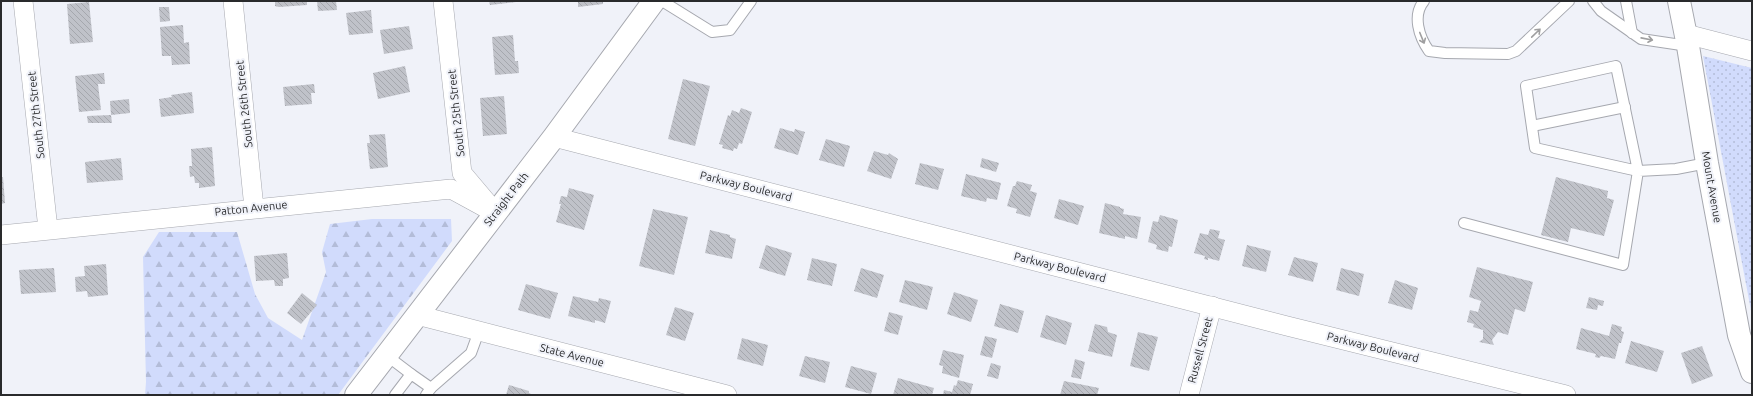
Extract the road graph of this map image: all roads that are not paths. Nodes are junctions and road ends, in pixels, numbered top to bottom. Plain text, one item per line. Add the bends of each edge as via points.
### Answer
1 (23, 1) edge
2 (233, 1) edge
3 (443, 1) edge
4 (662, 1) edge
5 (751, 1) edge
6 (1424, 1) edge
7 (1569, 1) edge
8 (1593, 1) edge
9 (1626, 1) edge
10 (1679, 1) edge
11 (646, 6) edge
12 (1632, 33) junction
13 (1687, 40) junction
14 (1752, 51) edge
15 (1625, 107) junction
16 (1532, 126) junction
17 (554, 136) junction
18 (1707, 163) junction
19 (1638, 171) junction
20 (254, 208) junction
21 (495, 213) junction
22 (1464, 223) dead end
23 (48, 229) junction
24 (1, 235) edge
25 (1212, 306) junction
26 (417, 314) junction
27 (479, 331) junction
28 (386, 355) junction
29 (1752, 372) edge
30 (411, 374) junction
31 (429, 392) edge
32 (356, 395) edge
33 (395, 395) edge
34 (727, 395) edge
35 (1188, 395) edge
36 (1566, 395) edge

1 - 23 street, South 27th Street
2 - 20 street, South 26th Street
3 - 21 street, South 25th Street via 462,173
4 - 5 lane via 712,32 730,30
6 -> 7 lane via 1419,12 1420,39 1428,51 1445,54 1508,54 1516,51
8 - 12 lane via 1601,12
9 - 12 lane
10 - 13 main road, Mount Avenue
11 - 17 main road, Straight Path
12 -> 13 lane via 1641,39
13 - 14 street
13 - 18 main road, Mount Avenue
15 - 16 lane
15 - 16 lane via 1616,66 1526,86
15 - 19 lane
16 - 19 lane via 1535,148
17 - 21 main road, Straight Path
17 - 25 street, Parkway Boulevard
18 - 19 lane via 1676,169
18 - 29 main road, Mount Avenue via 1740,335
19 - 22 lane via 1623,264
20 - 21 street, Patton Avenue via 451,189
20 - 23 street, Patton Avenue
21 - 26 main road, Straight Path
23 - 24 street, Patton Avenue
25 - 35 street, Russell Street
25 - 36 street, Parkway Boulevard
26 - 27 street, State Avenue
26 - 28 main road, Straight Path
27 - 31 lane via 471,353
27 - 34 street, State Avenue
28 - 30 lane
28 - 32 main road, Straight Path
30 - 31 lane
30 - 33 lane

